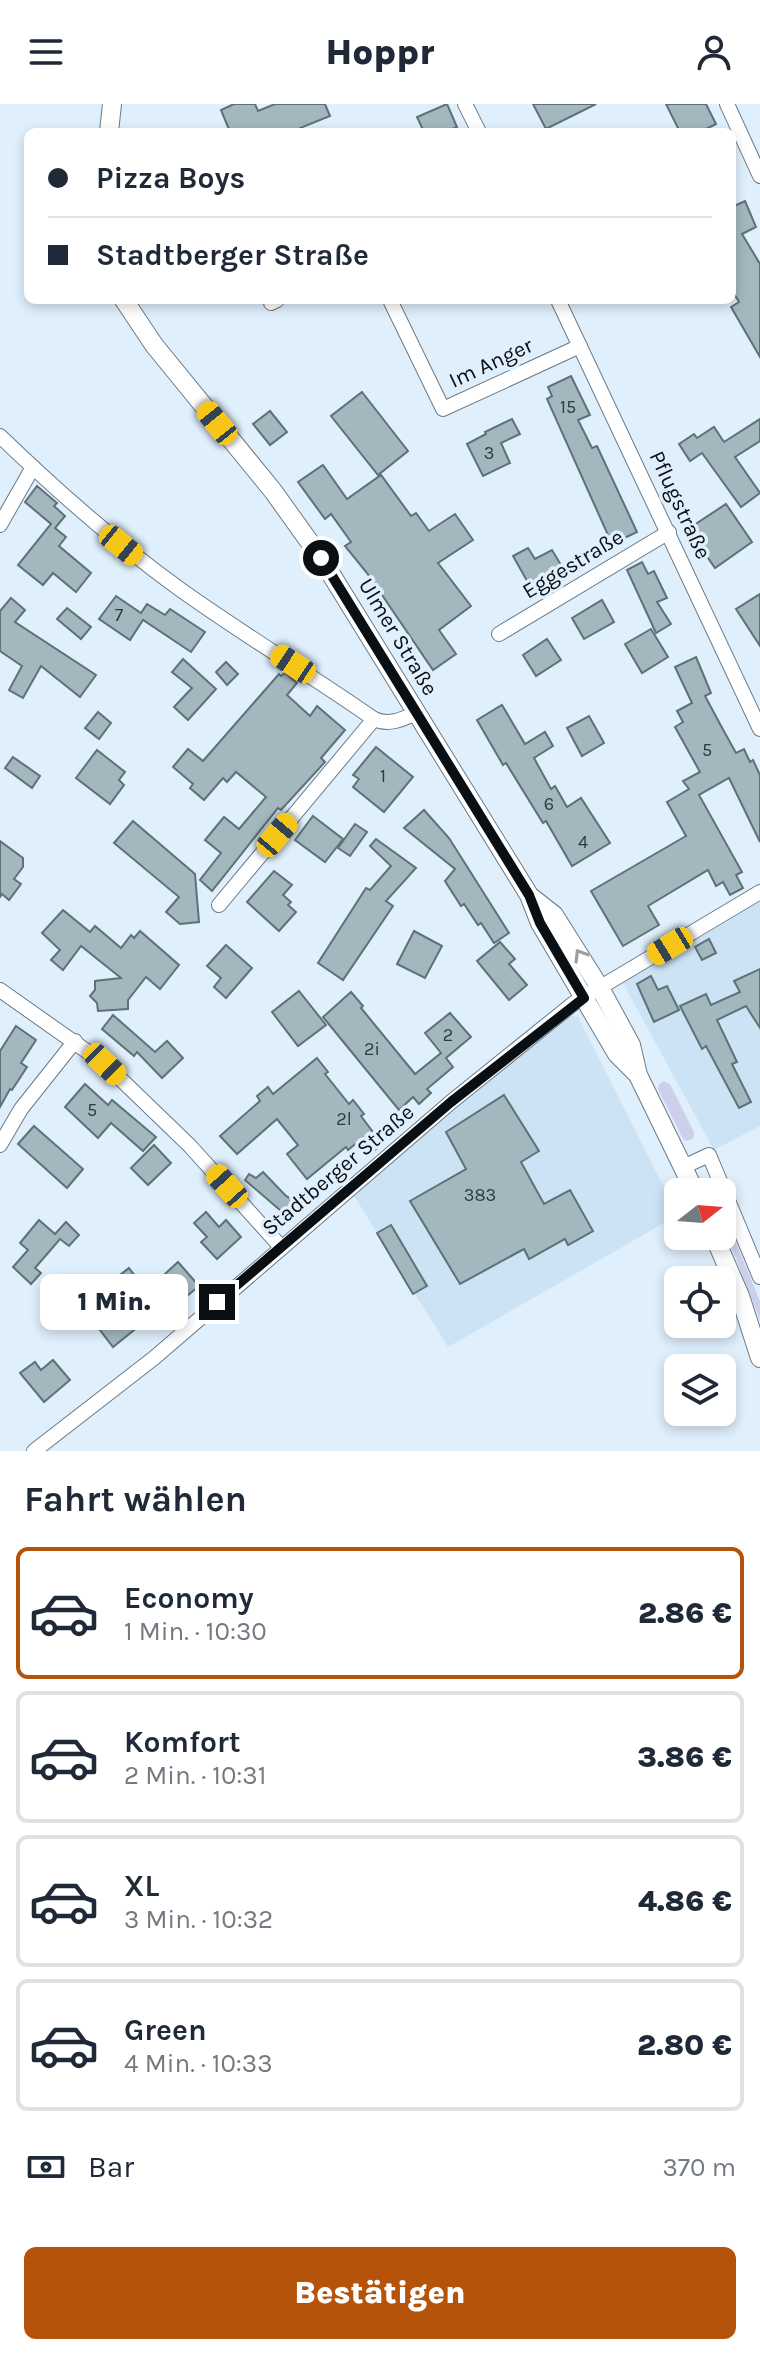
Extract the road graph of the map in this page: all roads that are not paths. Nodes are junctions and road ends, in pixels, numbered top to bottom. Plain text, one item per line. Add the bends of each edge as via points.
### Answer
1 (112, 104) edge
2 (465, 104) edge
3 (727, 104) edge
4 (109, 128) edge
5 (477, 128) edge
6 (760, 176) edge
7 (127, 304) edge
8 (392, 304) edge
9 (560, 304) edge
10 (580, 346) junction
11 (0, 436) edge
12 (33, 467) junction
13 (0, 525) edge
14 (669, 532) junction
15 (499, 634) dead end
16 (416, 713) junction
17 (374, 719) junction
18 (760, 729) edge
19 (760, 892) edge
20 (219, 905) dead end
21 (0, 990) edge
22 (592, 993) junction
23 (75, 1041) junction
24 (0, 1145) edge
25 (683, 1167) junction
26 (688, 1178) edge
27 (281, 1247) junction
28 (720, 1250) edge
29 (760, 1277) edge
30 (760, 1358) edge
31 (34, 1451) edge

1 - 4 street
2 - 5 street
3 - 6 street
7 - 16 street, Ulmer Straße via 304,533
8 - 10 street, Im Anger via 443,409
9 - 10 street, Pflugstraße
10 - 14 street, Pflugstraße
11 - 12 street
12 - 13 street
12 - 17 street via 183,592
14 - 15 street, Eggestraße
14 - 18 street, Pflugstraße
16 - 17 street via 394,722
16 - 22 street, Ulmer Straße via 529,895 540,923
17 - 20 street
19 - 22 street, Stadtberger Straße
21 - 23 street
22 - 25 street, Ulmer Straße via 617,1054 638,1075
22 - 27 street, Stadtberger Straße via 451,1102
23 - 24 street via 21,1109
23 - 27 street via 172,1128
25 - 26 street, Ulmer Straße
25 - 29 street via 709,1155
27 - 31 street, Stadtberger Straße via 154,1358
28 - 30 street

